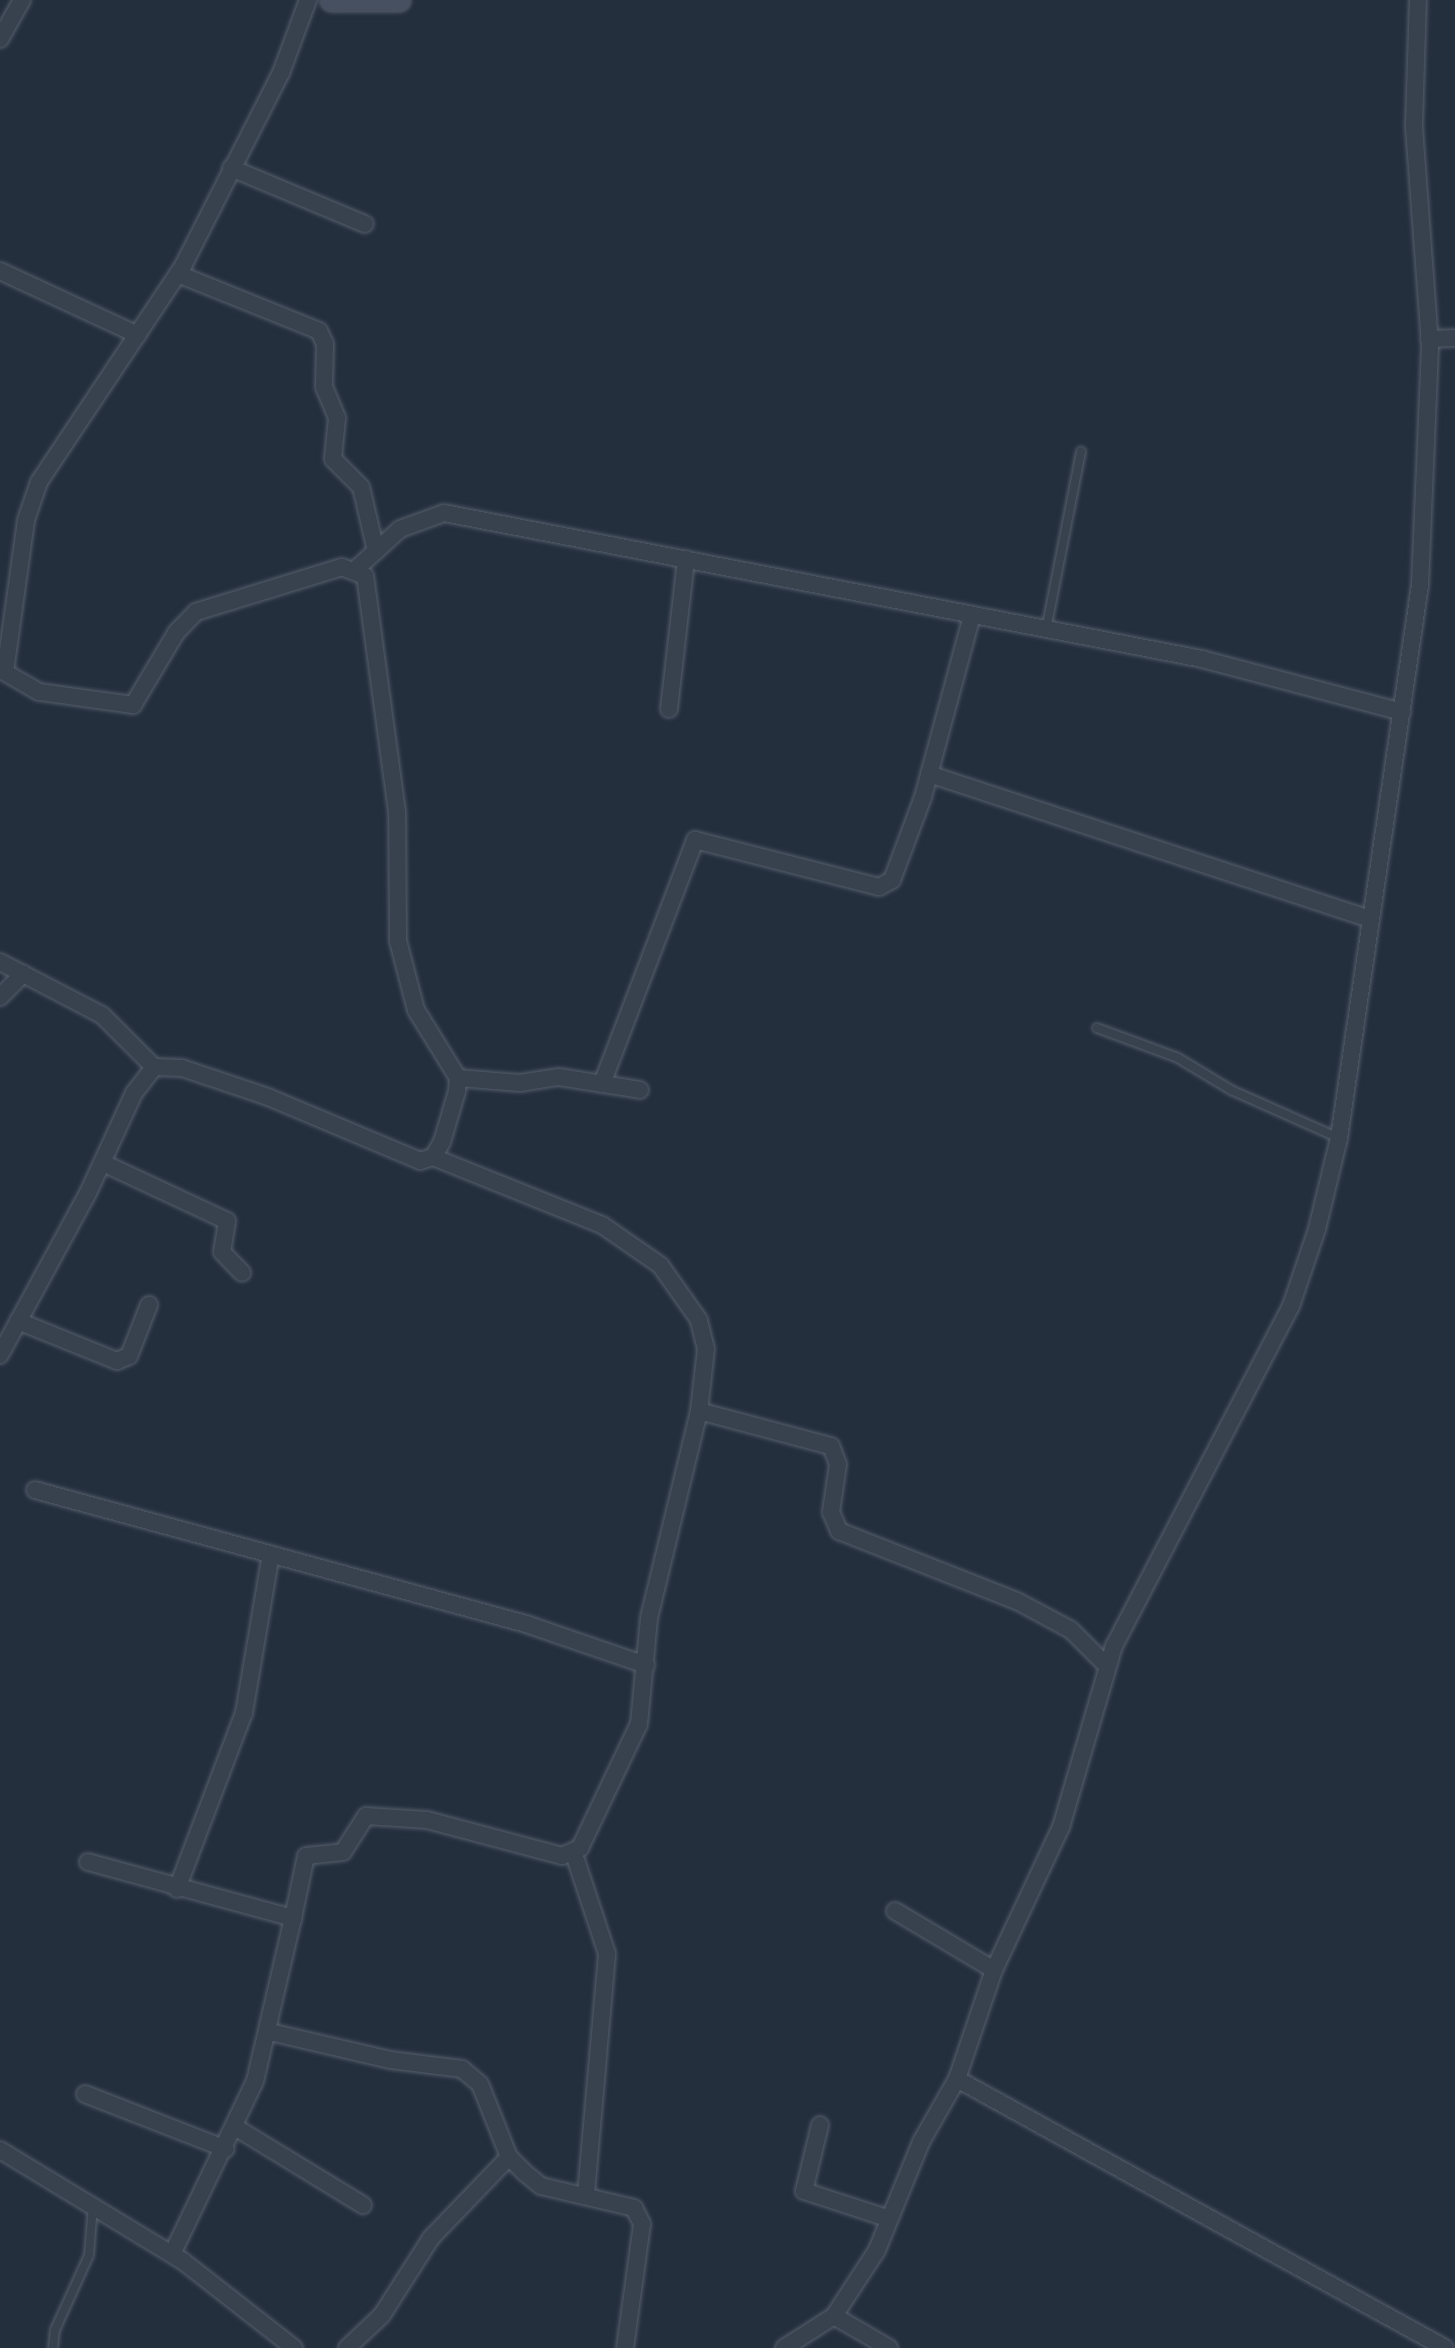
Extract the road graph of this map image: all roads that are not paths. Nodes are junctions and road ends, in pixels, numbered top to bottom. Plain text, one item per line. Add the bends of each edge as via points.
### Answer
1 (22, 0) edge
2 (308, 0) edge
3 (331, 0) edge
4 (399, 0) edge
5 (1418, 0) edge
6 (0, 39) edge
7 (231, 168) junction
8 (365, 224) dead end
9 (0, 271) edge
10 (178, 274) junction
11 (138, 335) junction
12 (1429, 338) junction
13 (1455, 338) edge
14 (1082, 451) dead end
15 (376, 551) junction
16 (686, 559) junction
17 (356, 569) junction
18 (972, 615) junction
19 (1046, 630) junction
20 (3, 671) edge
21 (668, 709) dead end
22 (1402, 712) junction
23 (929, 774) junction
24 (1369, 919) junction
25 (0, 962) edge
26 (23, 974) junction
27 (0, 997) edge
28 (1097, 1028) dead end
29 (154, 1067) junction
30 (458, 1078) junction
31 (602, 1084) junction
32 (640, 1090) dead end
33 (1339, 1138) junction
34 (433, 1157) junction
35 (103, 1163) junction
36 (242, 1273) dead end
37 (149, 1305) dead end
38 (18, 1321) junction
39 (0, 1355) edge
40 (699, 1411) junction
41 (35, 1490) dead end
42 (270, 1559) junction
43 (646, 1665) junction
44 (1106, 1665) junction
45 (573, 1854) junction
46 (88, 1862) dead end
47 (177, 1889) junction
48 (895, 1911) dead end
49 (293, 1918) junction
50 (994, 1970) junction
51 (270, 2032) junction
52 (957, 2080) junction
53 (85, 2094) dead end
54 (820, 2125) dead end
55 (235, 2127) junction
56 (226, 2149) junction
57 (0, 2150) edge
58 (509, 2157) junction
59 (586, 2194) junction
60 (93, 2204) junction
61 (363, 2205) dead end
62 (890, 2219) junction
63 (172, 2253) junction
64 (834, 2316) junction
65 (54, 2348) edge
66 (294, 2348) edge
67 (348, 2348) edge
68 (625, 2348) edge
69 (784, 2348) edge
70 (889, 2348) edge
71 (1445, 2348) edge

1 - 6 street
2 - 7 street via 281,73
3 - 4 street
5 - 12 street via 1414,125
7 - 8 street
7 - 10 street
9 - 11 street
10 - 11 street
10 - 15 street via 319,331 326,345 324,387 337,418 333,459 361,487
11 - 20 street via 32,499
12 - 13 street
12 - 22 street via 1420,585
14 - 19 lane
15 - 16 street via 400,529 444,513
15 - 17 street
16 - 18 street
16 - 21 street
17 - 20 street via 282,582 196,612 176,633 133,705 39,692
17 - 30 street via 368,592 393,761 404,968 423,1026
18 - 19 street
18 - 23 street
19 - 22 street via 1202,659
22 - 24 street
23 - 24 street
23 - 31 street via 887,885 695,840
24 - 33 street
25 - 26 street
26 - 27 street
26 - 29 street via 102,1015
28 - 33 lane via 1178,1058 1231,1090
29 - 34 street via 183,1068 268,1097 402,1158
29 - 35 street via 134,1093
30 - 31 street via 528,1083 559,1077
30 - 34 street via 442,1142
31 - 32 street
33 - 44 street via 1291,1306
34 - 40 street via 602,1226 660,1265 699,1320 706,1349
35 - 36 street via 227,1221 222,1252
35 - 38 street
37 - 38 street via 129,1356 117,1361
38 - 39 street
40 - 43 street via 649,1618
40 - 44 street via 831,1447 838,1464 831,1513 839,1531 1017,1601 1072,1630
41 - 42 street
42 - 43 street via 526,1624
42 - 47 street via 244,1713
43 - 45 street via 639,1724
44 - 50 street via 1061,1827
45 - 49 street via 427,1821 366,1816 343,1852 306,1856
45 - 59 street via 607,1954
46 - 47 street
47 - 49 street
48 - 50 street
49 - 51 street
50 - 52 street
51 - 55 street
51 - 58 street via 468,2072 480,2084
52 - 62 street via 921,2142
52 - 71 street
53 - 56 street
54 - 62 street via 804,2192
55 - 56 street
55 - 61 street
56 - 63 street
57 - 60 street
58 - 59 street via 541,2186
58 - 67 street via 431,2238 382,2315
59 - 68 street via 634,2208 642,2224
60 - 63 street
60 - 65 lane via 89,2255 55,2330
62 - 64 street via 862,2279
63 - 66 street
64 - 69 street
64 - 70 street

